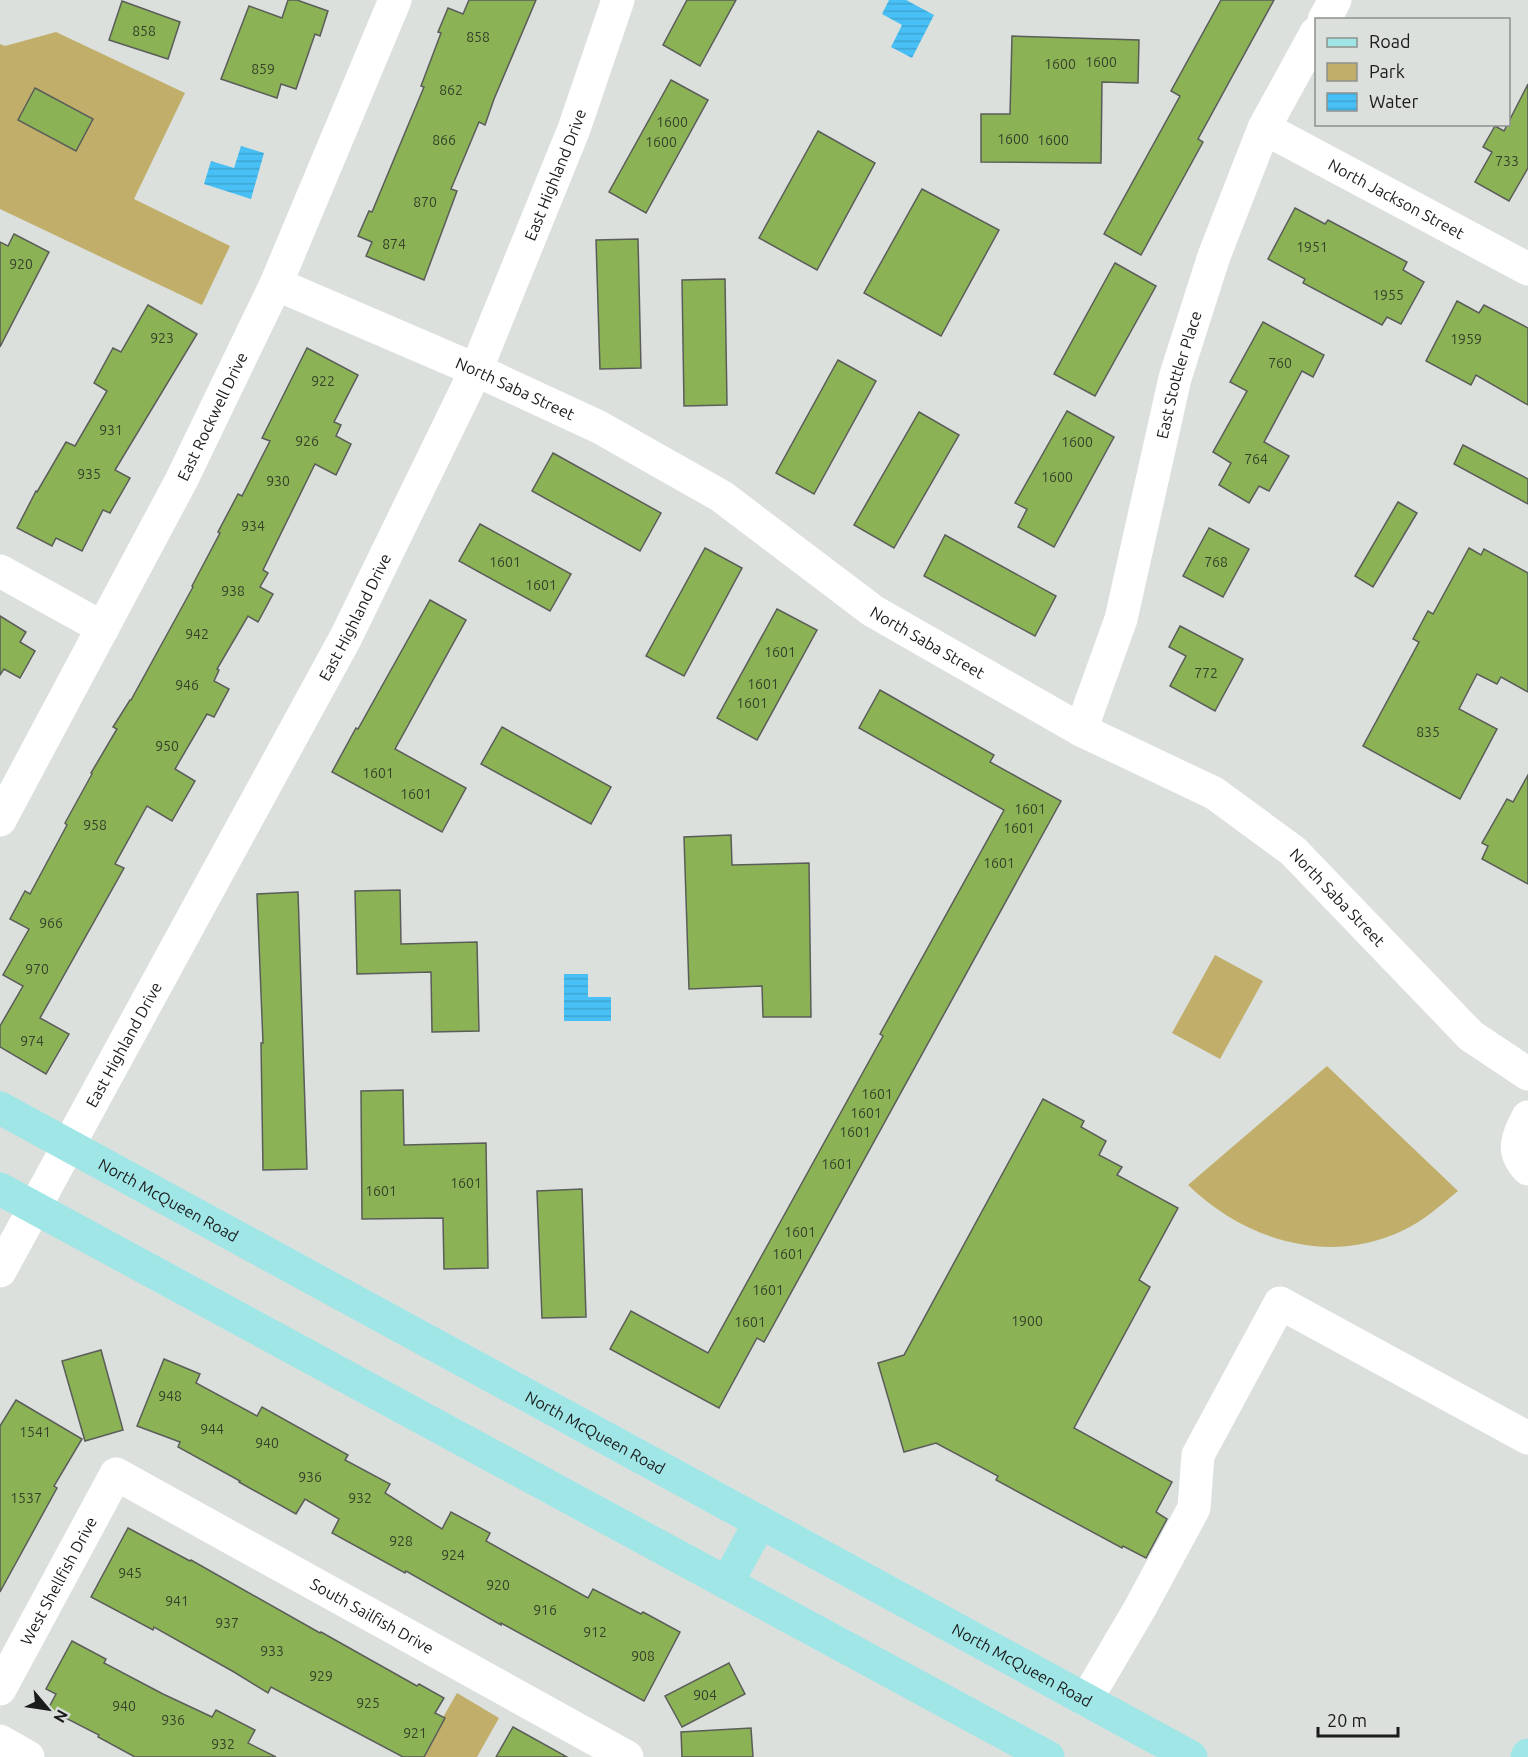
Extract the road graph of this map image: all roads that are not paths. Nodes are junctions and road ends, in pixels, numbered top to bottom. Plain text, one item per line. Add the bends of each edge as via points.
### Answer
1 (395, 0) edge
2 (618, 0) edge
3 (1335, 0) edge
4 (1325, 18) edge
5 (1315, 37) edge
6 (1264, 128) junction
7 (1528, 268) edge
8 (276, 284) junction
9 (476, 370) junction
10 (0, 571) edge
11 (104, 628) junction
12 (1081, 730) junction
13 (0, 820) edge
14 (1528, 1074) edge
15 (0, 1108) edge
16 (1528, 1117) edge
17 (68, 1145) junction
18 (1528, 1169) edge
19 (0, 1189) edge
20 (34, 1208) junction
21 (0, 1271) edge
22 (1528, 1438) edge
23 (116, 1474) joint
24 (760, 1522) junction
25 (727, 1583) junction
26 (0, 1689) edge
27 (1086, 1700) junction
28 (0, 1741) edge
29 (28, 1757) edge
30 (627, 1757) edge
31 (1048, 1757) edge
32 (1191, 1757) edge

1 - 8 street, East Rockwell Drive
2 - 9 street, East Highland Drive via 574,129
3 - 4 street
5 - 6 street, East Stottler Place
6 - 7 street, North Jackson Street
6 - 12 street, East Stottler Place via 1214,256 1175,378 1121,619
8 - 9 street, North Saba Street
8 - 11 street, East Rockwell Drive via 182,480
9 - 12 street, North Saba Street via 599,427 721,496 873,611
9 - 17 street, East Highland Drive via 346,637
10 - 11 street
11 - 13 street, East Rockwell Drive
12 - 14 street, North Saba Street via 1214,793 1293,851 1471,1036
15 - 17 main road, North McQueen Road
16 - 18 street via 1516,1141 1519,1160
17 - 20 street, East Highland Drive
17 - 24 main road, North McQueen Road
19 - 20 main road
20 - 21 street, East Highland Drive
20 - 25 main road
22 - 27 street via 1280,1303 1198,1455 1194,1508
23 - 26 street, West Shellfish Drive
23 - 30 street, South Sailfish Drive
24 - 25 main road
24 - 27 main road, North McQueen Road
25 - 31 main road
27 - 32 main road, North McQueen Road
28 - 29 street

